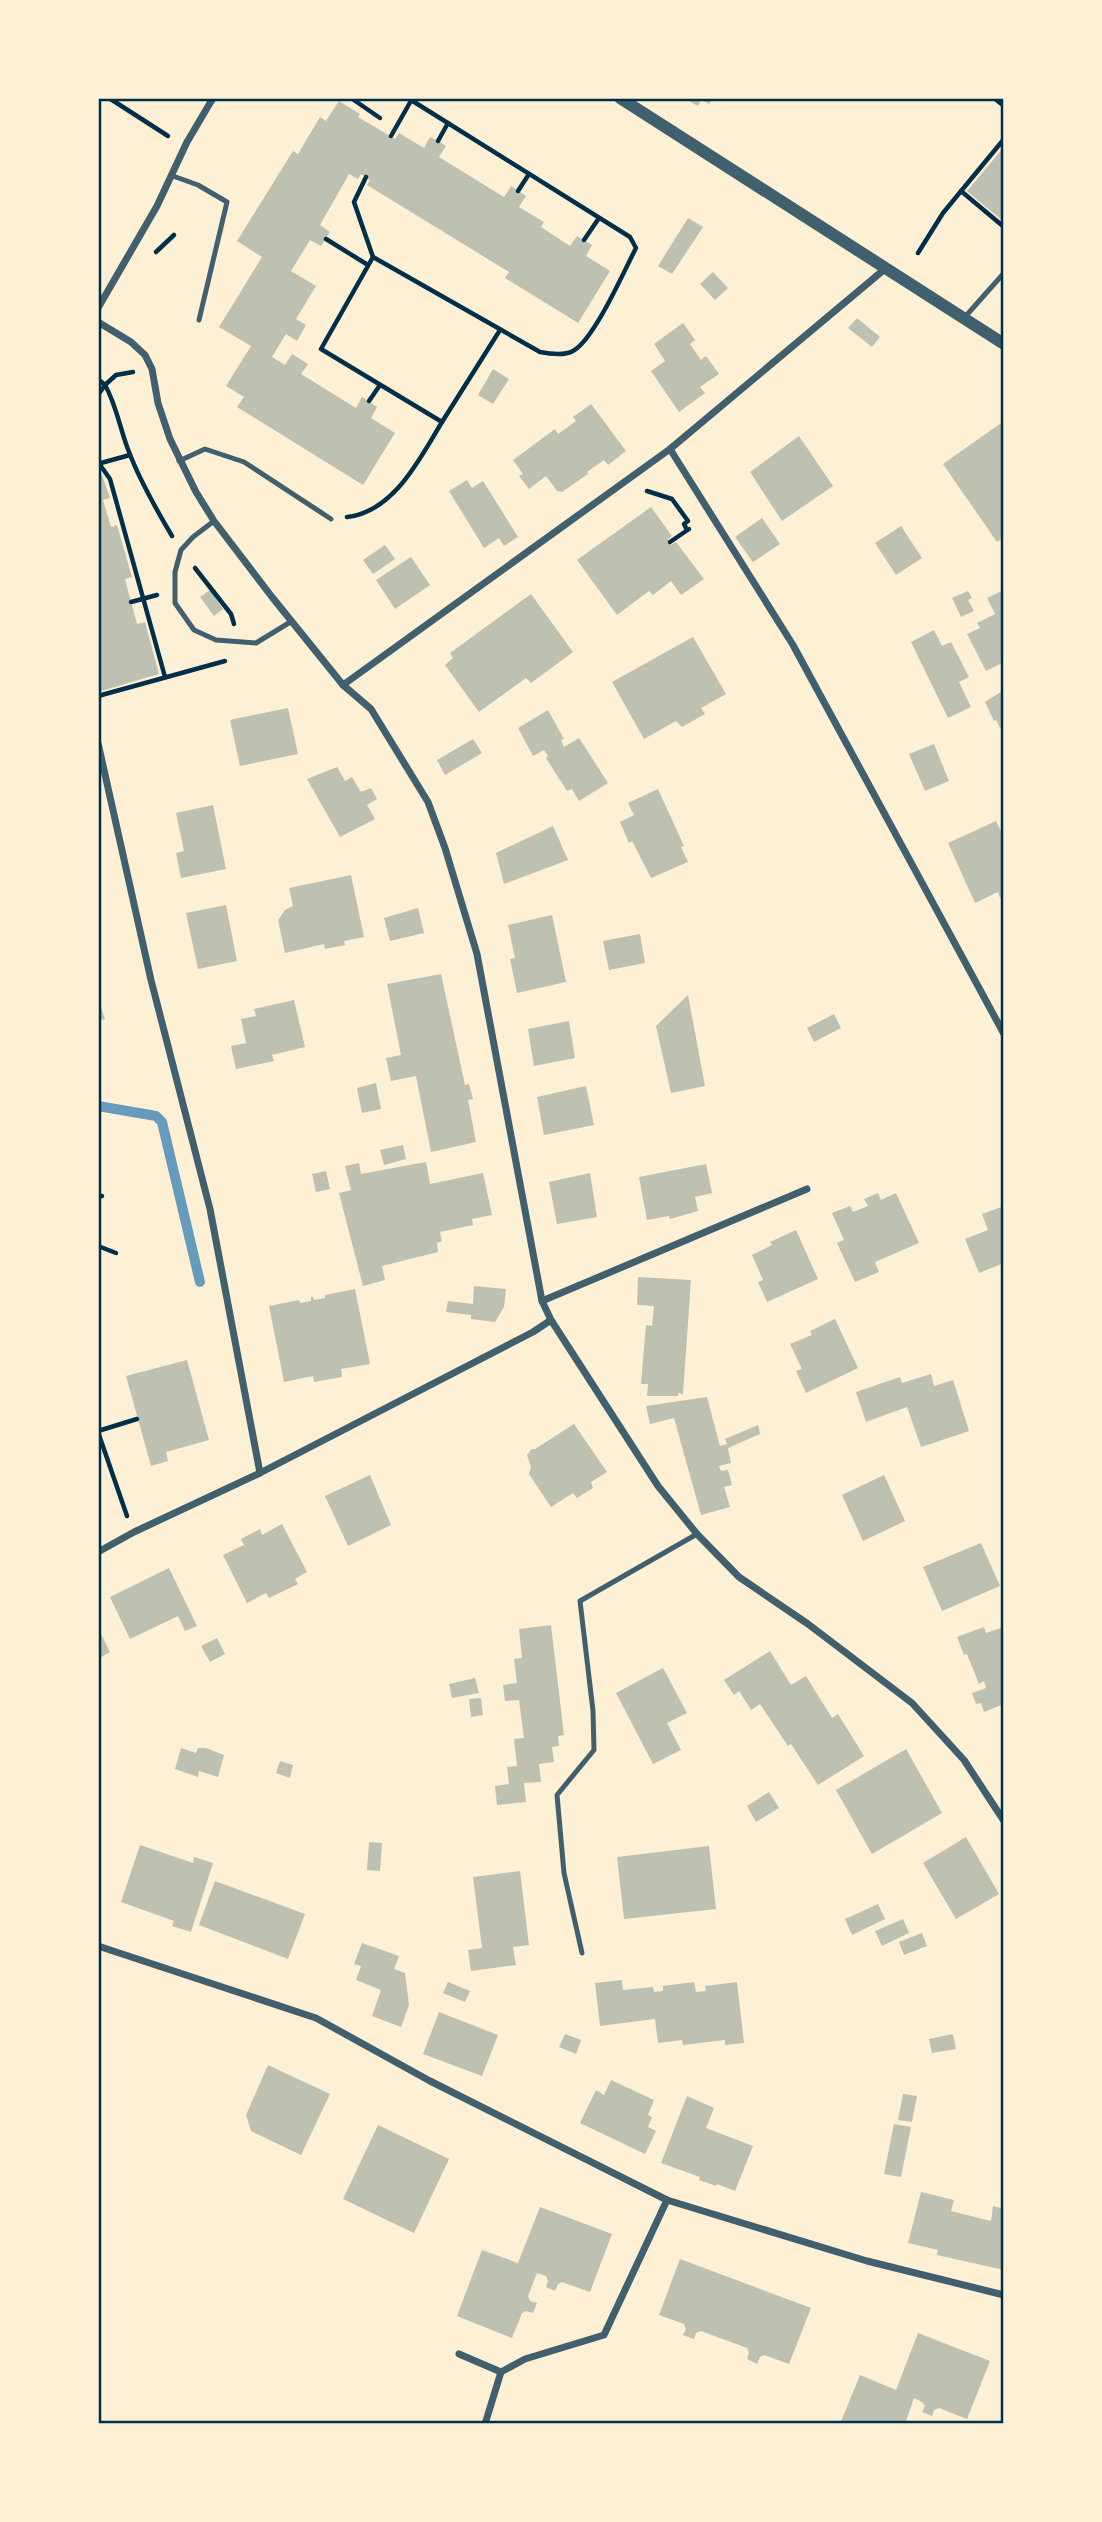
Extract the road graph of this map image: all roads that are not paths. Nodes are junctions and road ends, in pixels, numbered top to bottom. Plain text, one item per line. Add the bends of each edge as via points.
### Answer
1 (213, 98) edge
2 (620, 98) edge
3 (173, 176) junction
4 (886, 268) junction
5 (1004, 273) edge
6 (98, 308) edge
7 (964, 318) junction
8 (199, 320) dead end
9 (98, 322) edge
10 (1004, 344) edge
11 (670, 449) junction
12 (179, 461) junction
13 (331, 519) road end
14 (214, 521) junction
15 (292, 621) junction
16 (343, 685) junction
17 (98, 743) edge
18 (1004, 1034) edge
19 (807, 1189) dead end
20 (542, 1301) junction
21 (551, 1320) junction
22 (260, 1473) junction
23 (697, 1534) junction
24 (98, 1552) edge
25 (1004, 1821) edge
26 (98, 1946) edge
27 (582, 1953) dead end
28 (667, 2200) junction
29 (1004, 2295) edge
30 (459, 2354) dead end
31 (501, 2372) junction
32 (485, 2424) edge

1 - 3 street
2 - 4 street
3 - 6 street
3 - 8 lane via 227,202
4 - 7 street
4 - 11 street
5 - 7 lane
7 - 10 street
9 - 12 street via 145,355
11 - 16 street
11 - 18 street via 793,645
12 - 13 lane via 205,449 244,462
12 - 14 street
14 - 15 street
14 - 15 lane via 181,550 176,572 176,603 194,630 216,640 256,642
15 - 16 street
16 - 20 street via 378,721 428,802 445,848 477,954
17 - 22 street via 151,980 210,1209
19 - 20 street
20 - 21 street
21 - 22 street
21 - 23 street via 658,1486
22 - 24 street
23 - 25 street via 739,1577 912,1703 964,1760
23 - 27 lane via 580,1601 594,1750 557,1795 564,1873
26 - 28 street via 316,2018
28 - 29 street via 867,2261
28 - 31 street via 604,2335 525,2359
30 - 31 street
31 - 32 street

